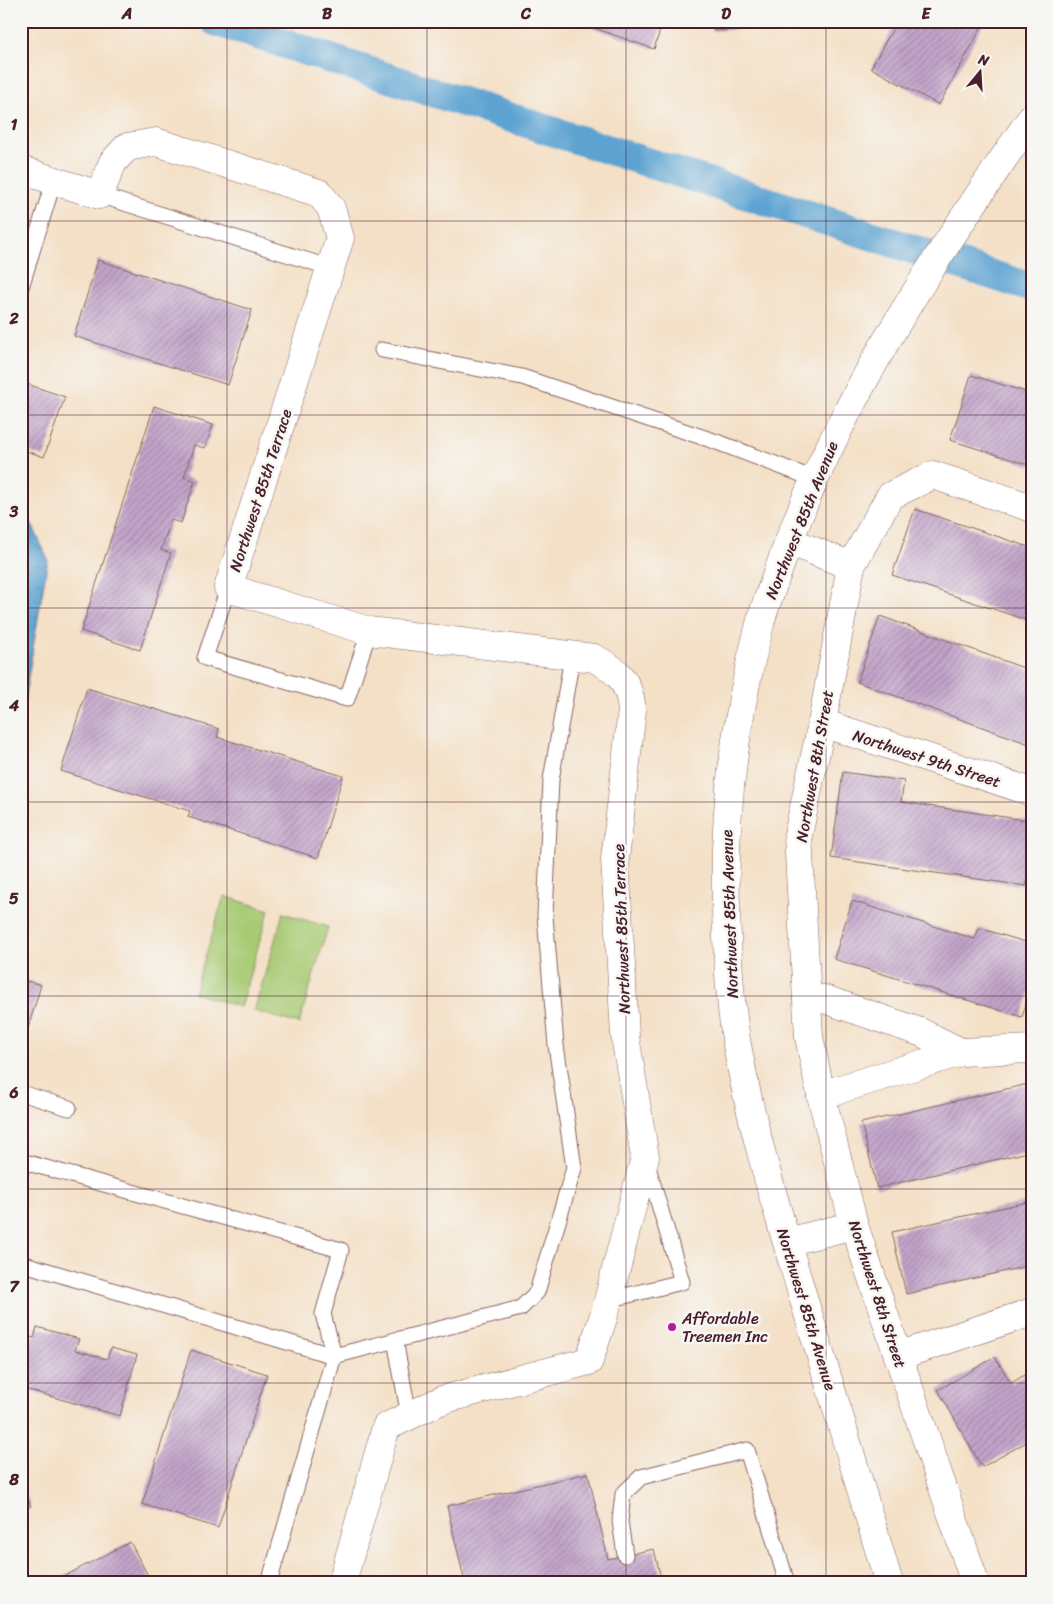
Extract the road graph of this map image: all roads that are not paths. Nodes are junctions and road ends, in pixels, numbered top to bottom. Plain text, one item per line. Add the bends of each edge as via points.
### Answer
1 (1032, 118) edge
2 (21, 170) edge
3 (54, 180) junction
4 (99, 195) junction
5 (331, 268) junction
6 (21, 287) edge
7 (382, 350) dead end
8 (814, 480) junction
9 (1032, 508) edge
10 (789, 541) junction
11 (851, 566) junction
12 (228, 588) junction
13 (369, 631) junction
14 (572, 657) junction
15 (822, 723) junction
16 (1032, 792) edge
17 (807, 998) junction
18 (1032, 1049) edge
19 (961, 1052) junction
20 (21, 1093) edge
21 (821, 1095) junction
22 (69, 1108) dead end
23 (645, 1157) junction
24 (21, 1161) edge
25 (854, 1225) junction
26 (787, 1242) junction
27 (21, 1263) edge
28 (608, 1300) junction
29 (1032, 1312) edge
30 (394, 1340) junction
31 (334, 1356) junction
32 (898, 1356) junction
33 (410, 1416) junction
34 (625, 1555) dead end
35 (269, 1583) edge
36 (342, 1583) edge
37 (787, 1583) edge
38 (889, 1583) edge
39 (975, 1583) edge

1 - 8 street, Northwest 85th Avenue via 959,223 891,335 848,410
2 - 3 street
3 - 4 street
3 - 6 lane
4 - 5 lane
4 - 5 street, Northwest 85th Terrace via 113,162 127,148 156,142 319,194 331,208 340,238
5 - 12 street, Northwest 85th Terrace
7 - 8 lane via 522,377 718,442
8 - 10 street, Northwest 85th Avenue
9 - 11 street, Northwest 8th Street via 933,475 890,496
10 - 11 street
10 - 26 street, Northwest 85th Avenue via 762,618 742,706 731,775 725,865 728,965 736,1037 750,1106
11 - 15 street, Northwest 8th Street
12 - 13 street, Northwest 85th Terrace
12 - 13 lane via 205,658 347,700
13 - 14 street, Northwest 85th Terrace
14 - 23 street, Northwest 85th Terrace via 594,658 614,669 630,691 632,710 615,860 625,1036
14 - 30 lane via 551,780 545,916 556,1045 574,1168 536,1292 521,1308
15 - 16 street, Northwest 9th Street
15 - 17 street, Northwest 8th Street via 798,835
17 - 19 street via 824,1000 920,1032
17 - 21 street, Northwest 8th Street via 810,1037
18 - 19 street
19 - 21 street
20 - 22 lane
21 - 25 street, Northwest 8th Street
23 - 28 street, Northwest 85th Terrace
23 - 28 lane via 682,1282
24 - 31 lane via 342,1250 323,1314
25 - 26 street
25 - 32 street, Northwest 8th Street
26 - 38 street, Northwest 85th Avenue
27 - 31 lane
28 - 33 street, Northwest 85th Terrace via 589,1361 442,1400
29 - 32 street
30 - 31 lane
30 - 33 lane
31 - 35 lane
32 - 39 street, Northwest 8th Street
33 - 36 street, Northwest 85th Terrace via 386,1428
34 - 37 lane via 620,1521 623,1494 641,1476 747,1450

